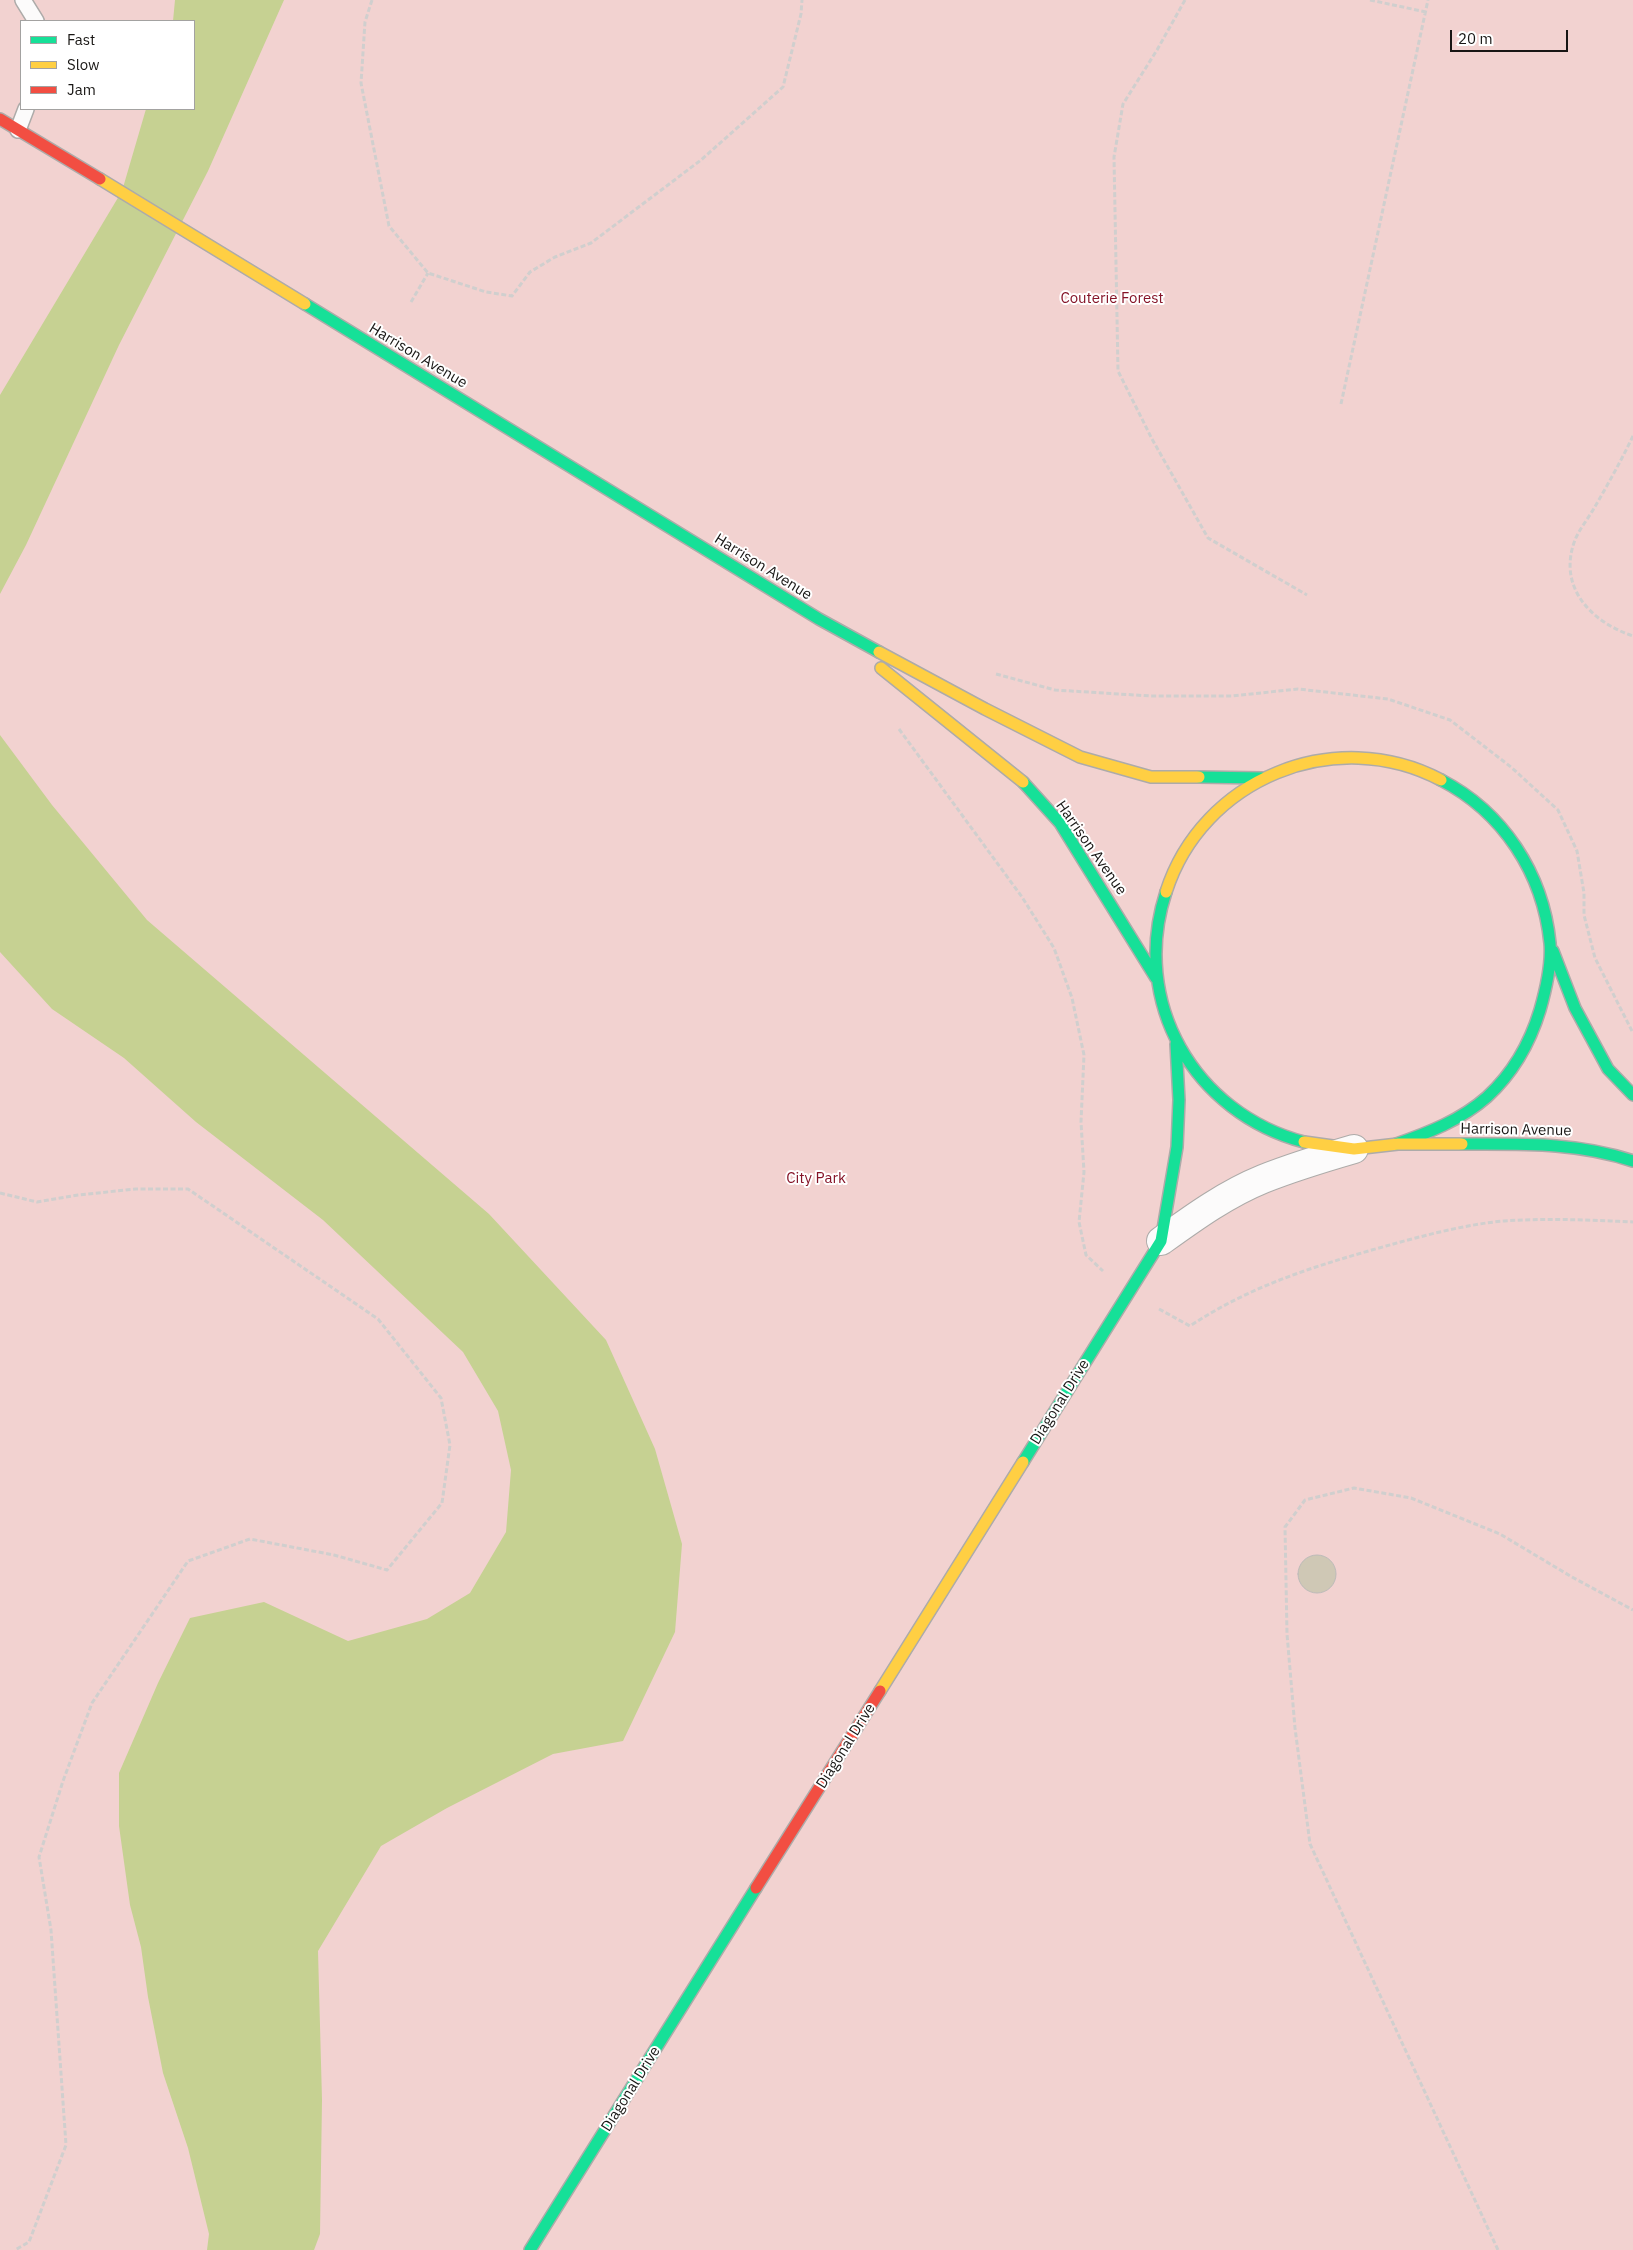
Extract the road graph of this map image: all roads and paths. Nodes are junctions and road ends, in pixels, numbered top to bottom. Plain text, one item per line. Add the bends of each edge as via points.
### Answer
1 (23, 0) edge
2 (372, 0) edge
3 (802, 0) edge
4 (1185, 0) edge
5 (1370, 0) edge
6 (1428, 0) edge
7 (1426, 12) junction
8 (35, 20) edge
9 (26, 110) edge
10 (0, 119) edge
11 (18, 130) junction
12 (428, 273) junction
13 (411, 302) dead end
14 (1341, 404) dead end
15 (1633, 436) edge
16 (1307, 595) dead end
17 (819, 619) junction
18 (1633, 636) edge
19 (894, 722) dead end
20 (1262, 778) junction
21 (1550, 944) junction
22 (1156, 978) junction
23 (1176, 1041) junction
24 (1633, 1095) edge
25 (1396, 1144) junction
26 (1356, 1149) junction
27 (1633, 1161) edge
28 (0, 1193) edge
29 (1633, 1222) edge
30 (1161, 1241) junction
31 (1128, 1293) junction
32 (1633, 1610) edge
33 (15, 2250) edge
34 (530, 2250) edge
35 (1498, 2250) edge

1 - 8 lane
2 - 12 path via 365,22 361,83 378,181 388,226
3 - 12 path via 783,87 701,160 591,243 555,257 530,272 512,296 486,292
4 - 16 path via 1123,104 1114,157 1118,371 1208,538
5 - 7 path
6 - 7 path
7 - 14 path
9 - 11 lane
10 - 11 street, Harrison Avenue
11 - 17 street, Harrison Avenue
12 - 13 path
15 - 18 path via 1575,540 1570,566 1571,581 1595,616
17 - 20 street, Harrison Avenue via 1080,758 1151,777
17 - 22 street, Harrison Avenue via 1018,777 1060,823
19 - 31 path via 1022,897 1054,948 1072,998 1084,1055 1081,1122 1084,1172 1079,1222 1086,1255
20 - 21 street, Harrison Avenue via 1313,760 1361,756 1409,765 1454,784 1492,814 1522,852 1541,896
20 - 22 street, Harrison Avenue via 1222,804 1190,840 1168,883 1158,920
21 - 24 street, Harrison Avenue via 1575,1008 1608,1069
21 - 25 street, Harrison Avenue via 1546,989 1533,1033 1510,1072 1478,1104 1440,1129
22 - 23 street, Harrison Avenue
23 - 26 street, Harrison Avenue via 1193,1069 1240,1114 1276,1134 1315,1146
23 - 30 street, Diagonal Drive via 1178,1133
25 - 26 street, Harrison Avenue
25 - 27 street, Harrison Avenue via 1567,1144
26 - 30 street, Diagonal Drive via 1308,1162 1261,1180 1226,1197
28 - 33 path via 37,1202 126,1190 188,1189 378,1319 441,1398 450,1445 442,1502 387,1570 334,1555 250,1539 188,1561 92,1703 39,1857 51,1930 66,2145 29,2242
29 - 31 path via 1583,1219 1503,1221 1424,1236 1327,1262 1260,1287 1217,1308 1190,1326
30 - 31 street, Diagonal Drive
31 - 34 street, Diagonal Drive
32 - 35 path via 1500,1534 1411,1498 1354,1488 1305,1500 1285,1527 1295,1728 1310,1844

